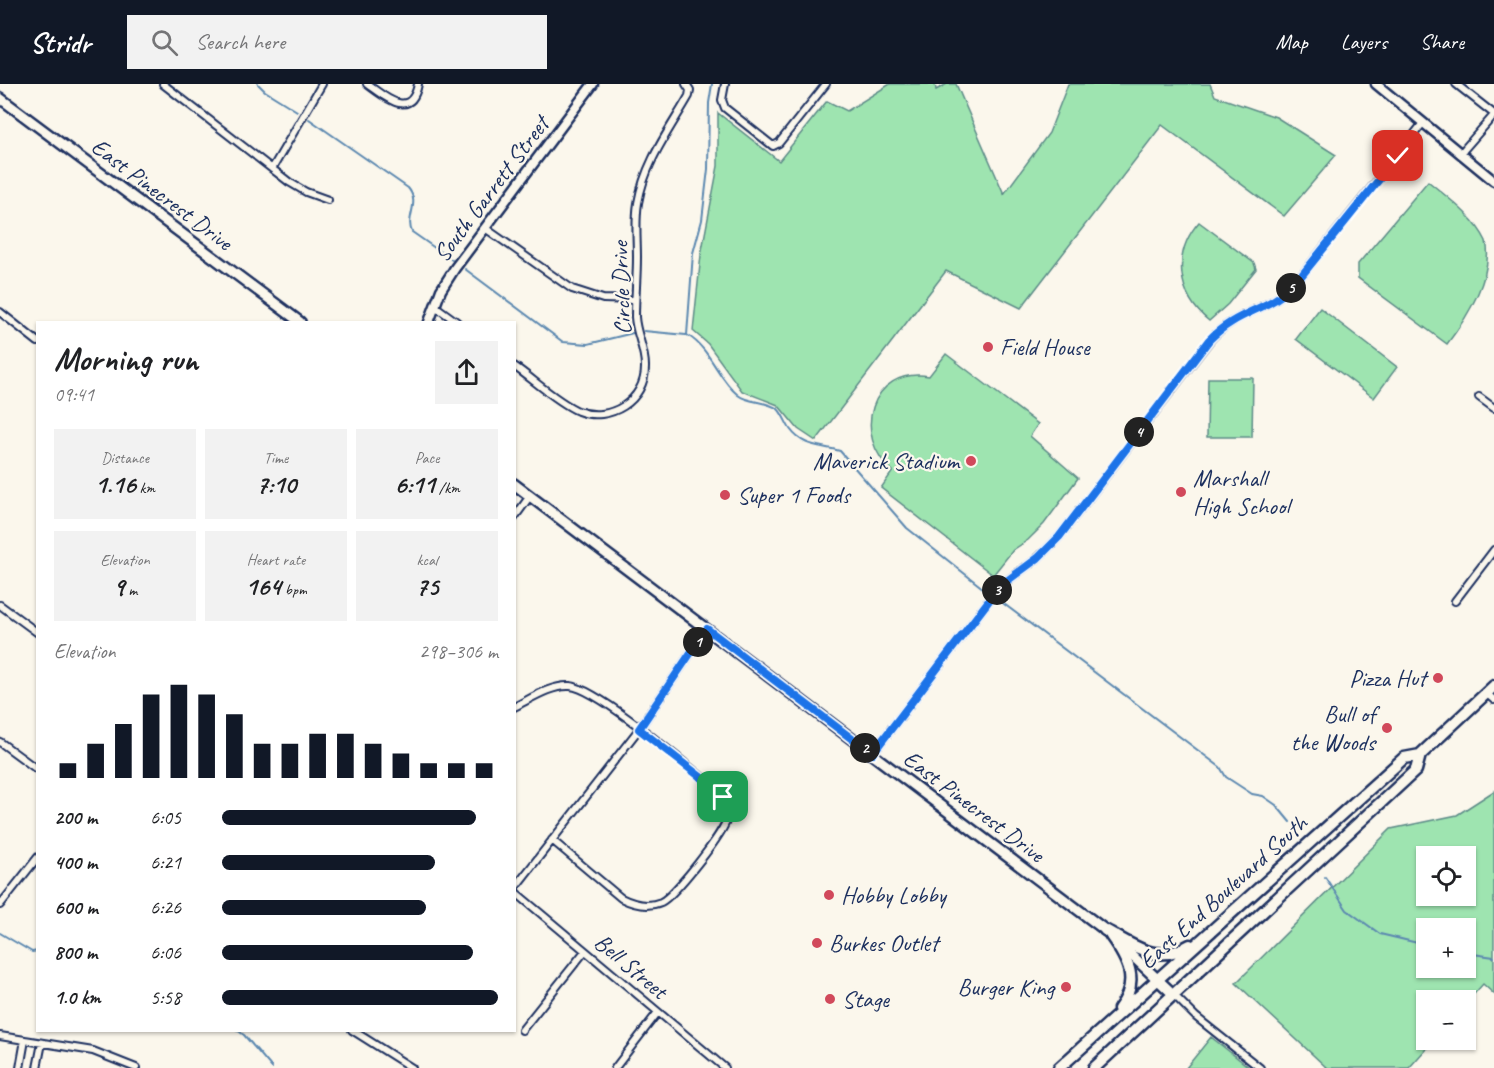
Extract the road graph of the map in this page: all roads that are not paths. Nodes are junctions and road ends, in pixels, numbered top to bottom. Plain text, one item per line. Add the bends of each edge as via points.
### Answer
1 (164, 84) edge
2 (322, 84) edge
3 (367, 84) edge
4 (418, 84) edge
5 (593, 84) edge
6 (686, 84) edge
7 (725, 84) edge
8 (826, 84) edge
9 (1376, 84) edge
10 (1456, 84) edge
11 (0, 98) edge
12 (1494, 114) edge
13 (1423, 123) junction
14 (1460, 154) junction
15 (272, 169) junction
16 (1494, 181) edge
17 (328, 200) dead end
18 (485, 228) junction
19 (635, 300) junction
20 (435, 306) junction
21 (0, 312) edge
22 (299, 321) edge
23 (429, 321) edge
24 (456, 321) edge
25 (36, 340) edge
26 (516, 367) edge
27 (1479, 397) dead end
28 (1494, 408) edge
29 (516, 485) edge
30 (531, 496) junction
31 (516, 515) edge
32 (1494, 550) edge
33 (1455, 601) dead end
34 (0, 605) edge
35 (707, 629) junction
36 (36, 632) edge
37 (1491, 693) edge
38 (516, 706) edge
39 (639, 729) junction
40 (0, 742) edge
41 (872, 754) junction
42 (1420, 755) junction
43 (36, 769) edge
44 (552, 840) junction
45 (36, 860) edge
46 (516, 887) edge
47 (516, 892) edge
48 (0, 905) edge
49 (1108, 933) junction
50 (1208, 933) junction
51 (585, 951) junction
52 (1159, 979) junction
53 (1173, 994) junction
54 (658, 1012) junction
55 (1107, 1024) junction
56 (522, 1030) dead end
57 (355, 1032) edge
58 (0, 1036) edge
59 (25, 1040) junction
60 (42, 1043) junction
61 (20, 1068) edge
62 (37, 1068) edge
63 (136, 1068) edge
64 (412, 1068) edge
65 (615, 1068) edge
66 (725, 1068) edge
67 (1059, 1068) edge
68 (1094, 1068) edge
69 (1260, 1068) edge

1 - 15 street
2 - 15 street
3 - 4 street via 401,105 412,99
5 - 18 street, South Garrett Street
6 - 19 street, Circle Drive via 688,96 655,153 642,186 636,219
7 - 8 street via 722,100 728,111 773,146
9 - 13 street
10 - 12 street
11 - 22 main road, East Pinecrest Drive
12 - 14 street
13 - 14 street
13 - 41 street via 1294,285 1276,300 1232,320 1209,340 1059,537 1000,586
14 - 16 street
15 - 17 street via 299,188
18 - 19 street via 572,289 603,299
18 - 20 street, South Garrett Street via 449,276
19 - 26 street, Circle Drive via 644,375 634,397 613,413 580,411
20 - 23 street, South Garrett Street
20 - 24 street
21 - 25 street
27 - 28 street
29 - 30 main road, East Pinecrest Drive
30 - 31 street
30 - 35 main road, East Pinecrest Drive
32 - 33 street
34 - 36 street
35 - 39 street
35 - 41 main road, East Pinecrest Drive
37 - 42 highway, East End Boulevard South
38 - 39 street via 552,688 575,687 590,693
39 - 44 street
39 - 44 street via 716,789 727,805 724,827 677,889 657,903 640,905 627,901
40 - 43 street
41 - 49 main road, East Pinecrest Drive
42 - 50 highway, East End Boulevard South via 1404,758
42 - 53 highway, East End Boulevard South via 1416,770
44 - 46 street
45 - 48 street
47 - 51 street, Bell Street
49 - 50 highway via 1160,955 1180,951
49 - 52 main road, East Pinecrest Drive
49 - 55 highway via 1127,963 1131,982 1126,999
50 - 52 highway, East End Boulevard South
51 - 54 street, Bell Street
51 - 56 street
52 - 53 main road, East Pinecrest Drive
52 - 55 highway, East End Boulevard South
53 - 68 highway, East End Boulevard South
53 - 69 street
54 - 65 street
54 - 66 street, Bell Street
55 - 67 highway, East End Boulevard South
57 - 64 street
58 - 59 street
59 - 60 street
59 - 61 street
60 - 62 street
60 - 63 street via 93,1052

